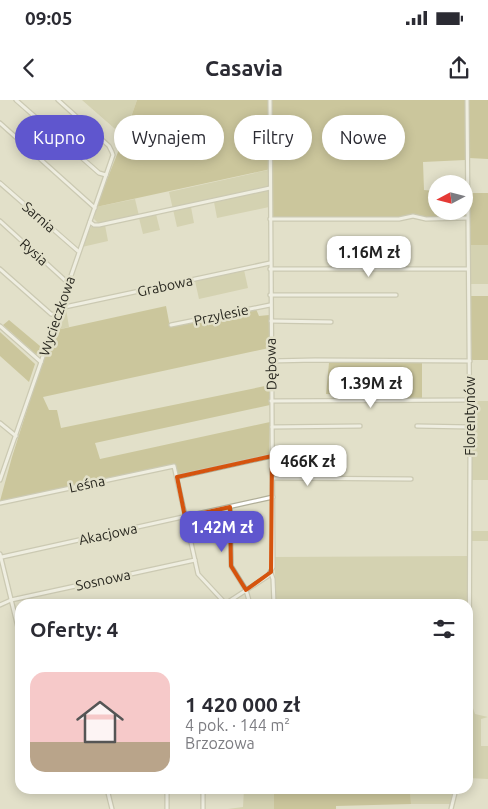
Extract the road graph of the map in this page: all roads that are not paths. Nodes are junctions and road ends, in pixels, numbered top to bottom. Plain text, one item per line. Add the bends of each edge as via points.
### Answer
1 (16, 100) edge
2 (58, 100) edge
3 (270, 100) edge
4 (467, 100) edge
5 (0, 123) edge
6 (106, 175) junction
7 (467, 175) edge
8 (0, 183) edge
9 (270, 188) junction
10 (95, 208) junction
11 (270, 219) junction
12 (428, 219) edge
13 (467, 220) edge
14 (0, 221) edge
15 (90, 222) junction
16 (78, 252) junction
17 (270, 263) junction
18 (0, 269) edge
19 (270, 269) junction
20 (468, 269) junction
21 (67, 282) junction
22 (270, 295) junction
23 (396, 295) dead end
24 (270, 305) junction
25 (60, 308) junction
26 (56, 315) junction
27 (271, 321) junction
28 (331, 322) dead end
29 (0, 326) edge
30 (170, 326) dead end
31 (271, 361) junction
32 (470, 361) junction
33 (41, 362) junction
34 (470, 400) junction
35 (271, 401) junction
36 (0, 423) edge
37 (360, 426) dead end
38 (417, 426) dead end
39 (272, 427) junction
40 (470, 427) junction
41 (16, 436) junction
42 (272, 456) junction
43 (177, 477) junction
44 (273, 478) junction
45 (411, 479) dead end
46 (0, 480) edge
47 (273, 497) junction
48 (0, 503) edge
49 (230, 507) junction
50 (185, 517) junction
51 (1, 555) edge
52 (195, 560) junction
53 (271, 572) junction
54 (246, 590) junction
55 (15, 599) edge
56 (16, 599) edge
57 (220, 599) edge
58 (232, 599) edge
59 (249, 599) edge
60 (274, 599) edge
61 (469, 599) edge
62 (11, 600) junction
63 (0, 605) edge
64 (15, 616) edge
65 (108, 794) edge
66 (167, 794) edge
67 (203, 794) edge
68 (455, 794) edge
69 (112, 809) edge
70 (167, 809) edge
71 (203, 809) edge
72 (451, 809) edge

1 - 6 street
2 - 6 street, Wycieczkowa via 109,146 112,152
3 - 9 street, Dębowa
4 - 7 street, Florentynów
5 - 10 street
6 - 10 street, Wycieczkowa
8 - 16 street, Sarnia
9 - 11 street, Dębowa
9 - 15 street via 99,225
10 - 15 street, Wycieczkowa
11 - 12 street via 399,219 413,216
11 - 17 street, Dębowa
13 - 20 street, Florentynów
14 - 21 street, Rysia
15 - 16 street, Wycieczkowa
16 - 21 street, Wycieczkowa
17 - 19 street, Dębowa
17 - 25 street, Grabowa
18 - 26 street via 50,314
19 - 20 street
19 - 22 street, Dębowa
20 - 32 street, Florentynów
21 - 25 street, Wycieczkowa
22 - 23 street
22 - 24 street, Dębowa
24 - 27 street, Dębowa
24 - 30 street, Przylesie
25 - 26 street, Wycieczkowa
26 - 33 street, Wycieczkowa
27 - 28 street
27 - 31 street, Dębowa
29 - 33 street
31 - 32 street
31 - 35 street, Dębowa
32 - 34 street, Florentynów
33 - 41 street, Wycieczkowa
34 - 35 street
34 - 40 street, Florentynów
35 - 39 street, Dębowa
36 - 41 street
37 - 39 street
38 - 40 street
39 - 42 street, Dębowa
40 - 61 street, Florentynów
41 - 46 street, Wycieczkowa
42 - 43 street
42 - 44 street, Dębowa
43 - 48 street, Leśna via 174,466
43 - 50 street
44 - 45 street
44 - 47 street, Dębowa
47 - 49 street, Akacjowa
47 - 53 street, Dębowa
49 - 50 street, Akacjowa
49 - 54 street via 231,566
50 - 51 street, Akacjowa
50 - 52 street
51 - 62 street
52 - 56 street, Sosnowa
52 - 57 street via 198,574
53 - 54 street
53 - 60 street, Dębowa
54 - 58 street
54 - 59 street
55 - 62 street, Sosnowa
62 - 63 street, Sosnowa
62 - 64 street
65 - 69 street
66 - 70 street
67 - 71 street
68 - 72 street

